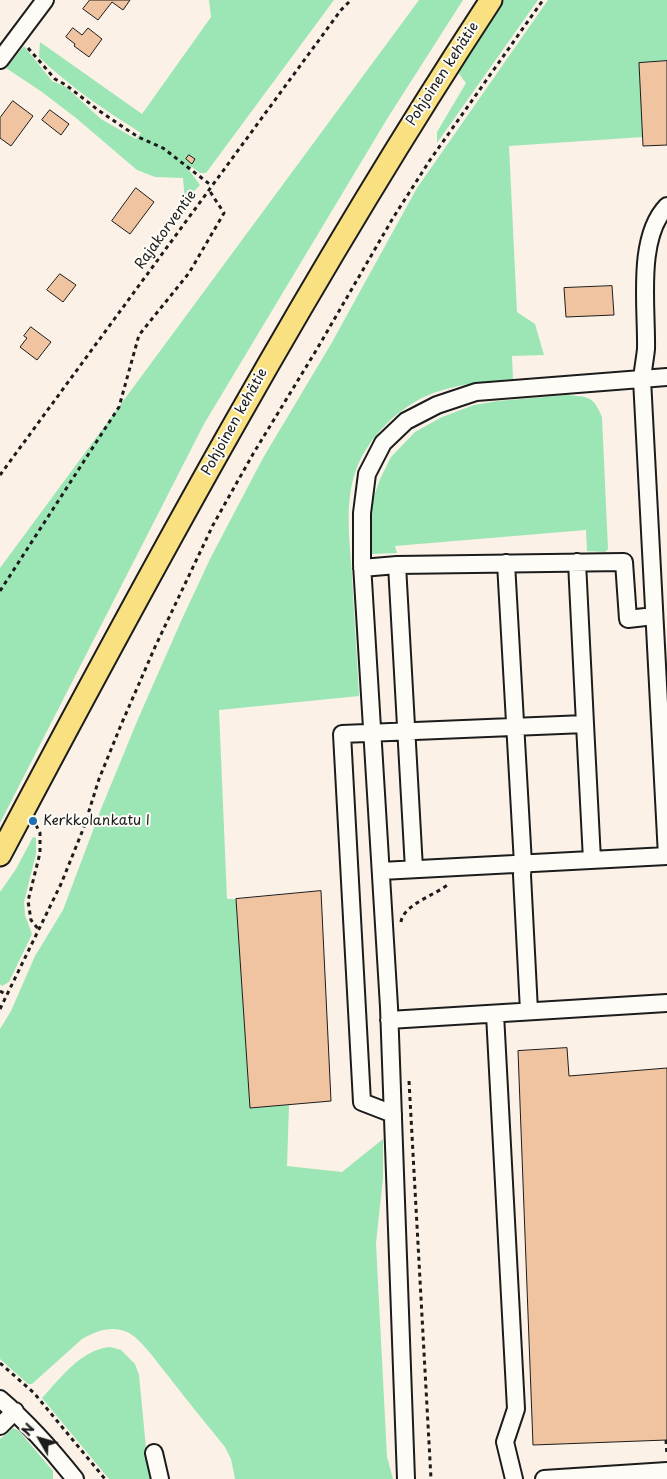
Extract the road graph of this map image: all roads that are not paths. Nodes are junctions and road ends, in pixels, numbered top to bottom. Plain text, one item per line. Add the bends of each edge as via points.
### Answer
1 (45, 0) edge
2 (491, 0) edge
3 (0, 60) edge
4 (667, 206) edge
5 (667, 377) edge
6 (642, 379) junction
7 (577, 562) junction
8 (506, 563) junction
9 (397, 565) junction
10 (362, 568) junction
11 (654, 616) junction
12 (584, 724) junction
13 (515, 726) junction
14 (406, 731) junction
15 (372, 732) junction
16 (0, 855) edge
17 (667, 857) edge
18 (592, 860) junction
19 (524, 864) junction
20 (414, 869) junction
21 (381, 871) junction
22 (667, 1003) edge
23 (529, 1012) junction
24 (495, 1014) junction
25 (389, 1020) junction
26 (393, 1114) junction
27 (0, 1399) edge
28 (15, 1411) junction
29 (0, 1426) edge
30 (154, 1453) dead end
31 (667, 1470) edge
32 (612, 1477) edge
33 (75, 1479) edge
34 (160, 1479) edge
35 (406, 1479) edge
36 (514, 1479) edge
37 (544, 1479) edge

1 - 3 street
2 - 16 main road, Pohjoinen kehätie via 373,186 253,390 119,631
4 - 6 street via 649,240 646,350
5 - 6 street
6 - 10 street via 476,392 437,405 406,422 383,443 367,474 362,513
6 - 11 street
7 - 8 street
7 - 11 street via 624,562 628,619
7 - 12 street
8 - 9 street
8 - 13 street
9 - 10 street
9 - 14 street
10 - 15 street
11 - 17 street
12 - 13 street
12 - 18 street
13 - 14 street
13 - 19 street
14 - 15 street
14 - 20 street
15 - 21 street
15 - 26 street via 342,734 342,744 362,1102
17 - 18 street
18 - 19 street
19 - 20 street
19 - 23 street
20 - 21 street
21 - 25 street
22 - 23 street
23 - 24 street
24 - 25 street
24 - 36 street via 516,1409 505,1442
25 - 26 street
26 - 35 street
27 - 28 street
28 - 29 street
28 - 33 street
30 - 34 street
31 - 32 street
32 - 37 street

